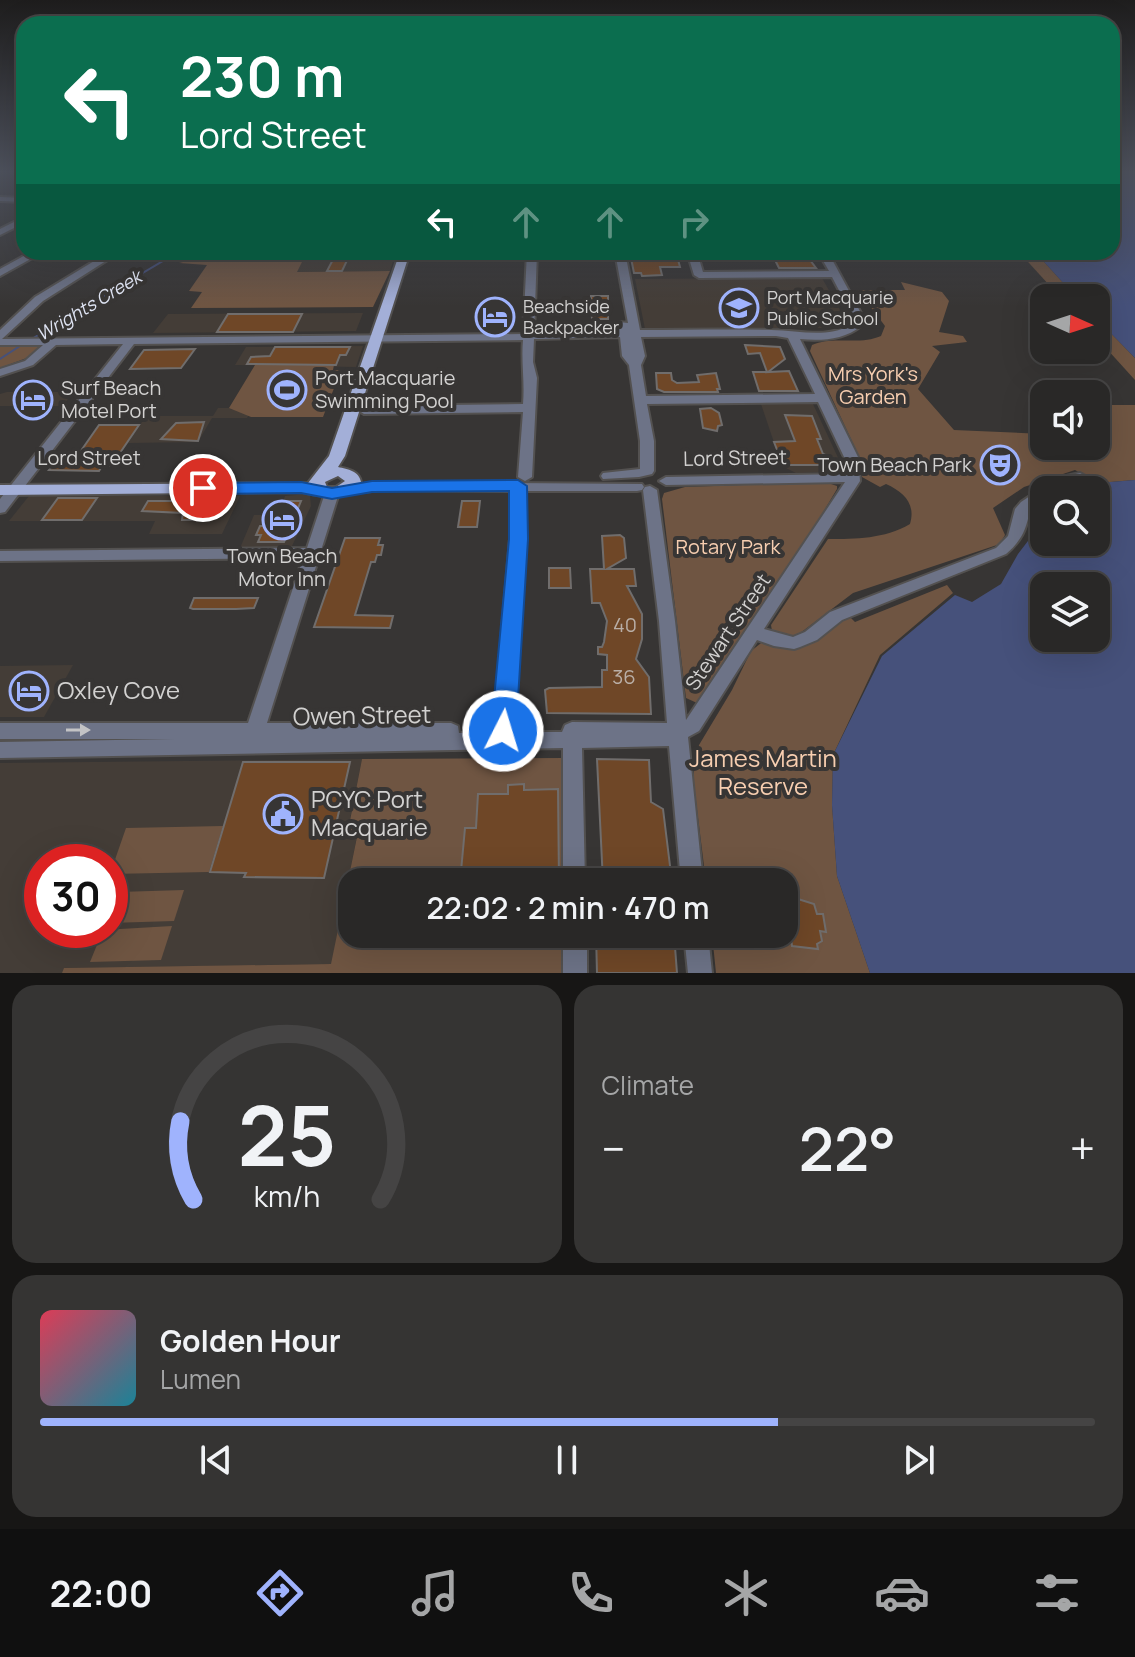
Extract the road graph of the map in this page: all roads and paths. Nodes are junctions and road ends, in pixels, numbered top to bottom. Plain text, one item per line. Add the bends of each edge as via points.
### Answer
1 (24, 260) edge
2 (102, 260) edge
3 (403, 260) edge
4 (411, 260) edge
5 (532, 260) edge
6 (616, 260) edge
7 (621, 260) edge
8 (694, 260) edge
9 (828, 260) edge
10 (0, 273) edge
11 (836, 274) junction
12 (792, 335) junction
13 (630, 336) junction
14 (528, 337) junction
15 (0, 339) edge
16 (382, 339) junction
17 (54, 341) junction
18 (131, 341) junction
19 (0, 373) edge
20 (822, 398) junction
21 (641, 400) junction
22 (529, 408) junction
23 (364, 410) junction
24 (853, 478) junction
25 (643, 480) junction
26 (521, 481) junction
27 (335, 482) junction
28 (9, 485) edge
29 (1030, 500) edge
30 (0, 509) edge
31 (312, 553) junction
32 (0, 556) edge
33 (754, 632) junction
34 (151, 730) junction
35 (0, 731) edge
36 (678, 733) junction
37 (572, 734) junction
38 (503, 735) junction
39 (253, 738) junction
40 (143, 749) junction
41 (0, 750) edge
42 (574, 868) edge
43 (691, 868) edge
44 (575, 948) edge
45 (697, 948) edge
46 (575, 973) edge
47 (700, 973) edge

1 - 10 street
2 - 15 street via 39,299
3 - 16 main road
4 - 16 main road
5 - 14 street
6 - 13 street
7 - 13 street
8 - 11 street via 699,275
9 - 11 street
11 - 12 street via 857,315 856,326 835,334
12 - 13 street
12 - 20 street
13 - 14 street
13 - 21 street via 628,356 635,365
14 - 16 street
14 - 22 street
15 - 17 street
16 - 18 street
16 - 23 main road
16 - 27 main road via 337,456
17 - 18 street
17 - 19 street via 29,363
18 - 28 street
20 - 21 street
20 - 24 street via 851,457
21 - 25 street
22 - 23 street
22 - 26 street
23 - 27 main road
24 - 25 street, Lord Street via 666,481 658,473
24 - 33 street, Stewart Street
25 - 26 street, Lord Street
25 - 36 street
26 - 27 street, Lord Street via 372,486
26 - 38 street
27 - 28 main road, Lord Street via 289,487
27 - 31 street
28 - 30 street
29 - 33 street via 1020,512 1016,535 1001,551 836,616 794,643
31 - 32 street
31 - 39 street
33 - 36 street, Stewart Street via 692,726
35 -> 34 street, Owen Street
34 - 39 street, Owen Street via 220,729
34 - 40 street
36 - 37 street, Owen Street via 664,740
36 - 43 street
37 - 38 street, Owen Street
37 - 42 street
38 - 39 street, Owen Street
39 - 40 street, Owen Street
40 - 41 street, Owen Street
44 - 46 street
45 - 47 street

